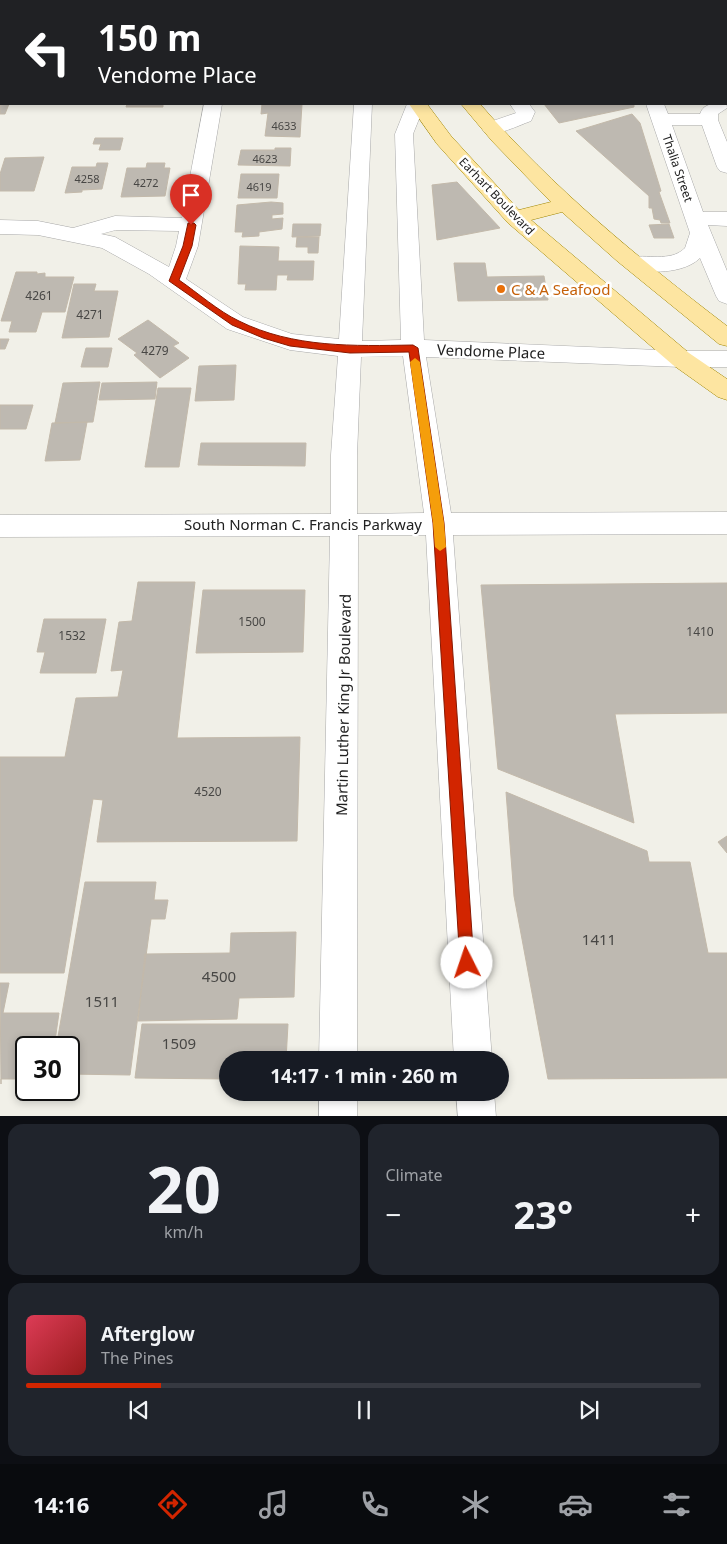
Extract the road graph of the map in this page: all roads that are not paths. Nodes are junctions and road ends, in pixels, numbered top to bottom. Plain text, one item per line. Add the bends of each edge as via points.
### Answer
1 (213, 105) edge
2 (363, 105) edge
3 (417, 105) edge
4 (418, 105) edge
5 (471, 105) edge
6 (520, 105) edge
7 (720, 105) edge
8 (658, 112) edge
9 (709, 120) junction
10 (491, 128) junction
11 (727, 167) edge
12 (567, 204) junction
13 (515, 218) junction
14 (727, 219) edge
15 (191, 225) junction
16 (698, 225) junction
17 (0, 227) edge
18 (75, 234) junction
19 (635, 264) junction
20 (174, 281) junction
21 (727, 296) edge
22 (727, 338) edge
23 (413, 348) junction
24 (350, 349) junction
25 (727, 358) edge
26 (681, 359) junction
27 (727, 391) edge
28 (439, 523) junction
29 (727, 523) edge
30 (344, 524) junction
31 (0, 526) edge
32 (338, 1051) edge
33 (472, 1051) edge
34 (338, 1101) edge
35 (476, 1101) edge
36 (338, 1116) edge
37 (477, 1116) edge

1 - 15 street
2 - 24 street, Martin Luther King Jr Boulevard
3 - 23 street via 404,134
4 - 13 main road, Earhart Boulevard via 444,140
5 - 10 main road
6 - 10 street via 526,112 524,117
7 - 9 street via 709,112
8 - 9 street
8 - 16 street, Thalia Street
9 - 11 street
10 - 12 main road
12 - 13 main road
12 - 19 main road
13 - 26 main road, Earhart Boulevard
14 - 16 street
15 - 18 street via 115,223
15 - 20 street via 188,246
16 - 19 street via 694,252 685,259
16 - 21 street, Thalia Street
17 - 18 street, Vendome Place via 38,228
18 - 20 street, Vendome Place via 114,246
19 - 22 main road
20 - 24 street, Vendome Place via 235,323 267,336
23 - 24 street, Vendome Place
23 - 26 street, Vendome Place
23 - 28 street
24 - 30 street, Martin Luther King Jr Boulevard
25 - 26 street
26 - 27 main road, Earhart Boulevard
28 - 29 street, South Norman C. Francis Parkway
28 - 30 street, South Norman C. Francis Parkway
28 - 33 street
30 - 31 street, South Norman C. Francis Parkway
30 - 32 street, Martin Luther King Jr Boulevard
34 - 36 street
35 - 37 street

